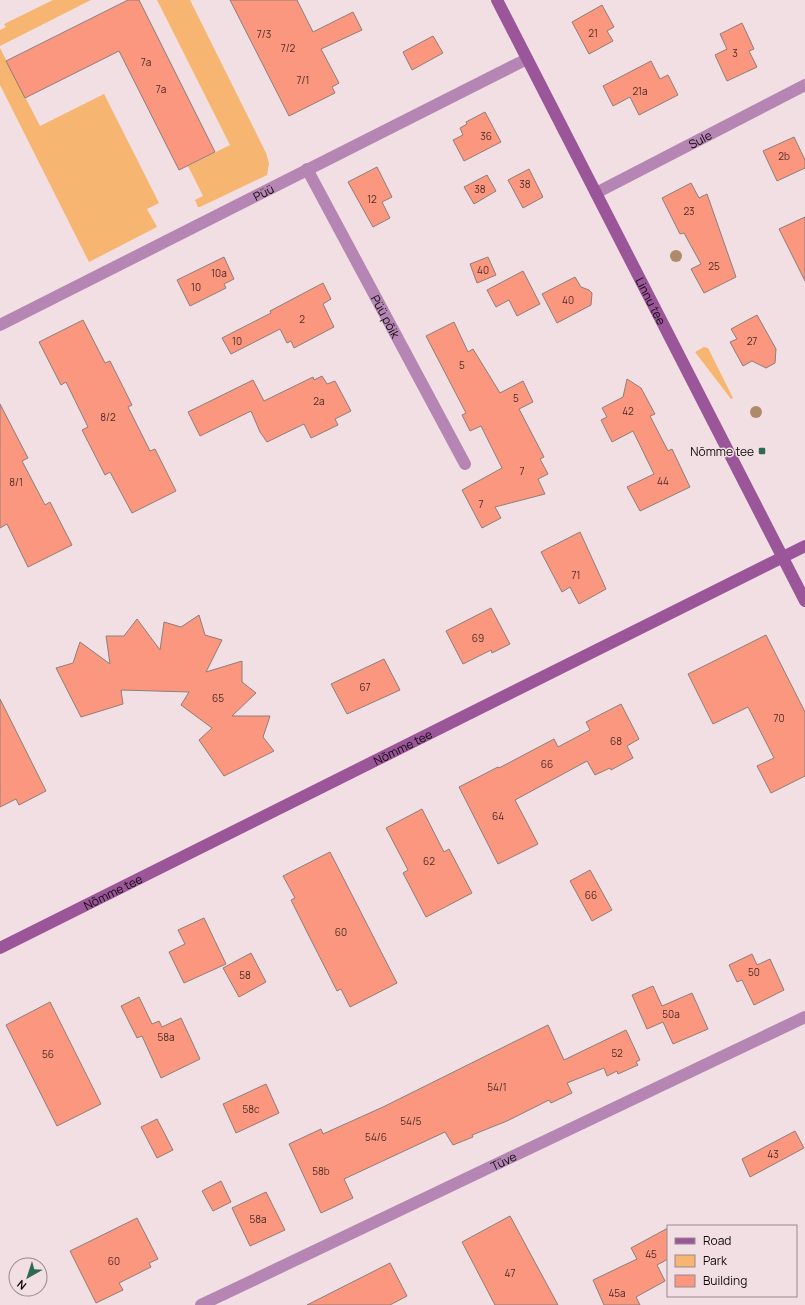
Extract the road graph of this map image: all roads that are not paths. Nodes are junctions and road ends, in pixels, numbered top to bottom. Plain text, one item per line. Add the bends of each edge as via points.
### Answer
1 (497, 0) edge
2 (527, 59) junction
3 (805, 86) edge
4 (307, 169) junction
5 (596, 193) junction
6 (0, 325) edge
7 (465, 464) dead end
8 (805, 546) edge
9 (784, 557) junction
10 (805, 601) edge
11 (0, 948) edge
12 (805, 1017) edge
13 (202, 1305) edge

1 - 2 street, Linnu tee
2 - 4 street, Püü
2 - 5 street, Linnu tee
3 - 5 street, Sule
4 - 6 street, Püü
4 - 7 street, Püü põik
5 - 9 street, Linnu tee
8 - 9 street, Nõmme tee
9 - 10 street, Linnu tee
9 - 11 street, Nõmme tee
12 - 13 street, Tüve

